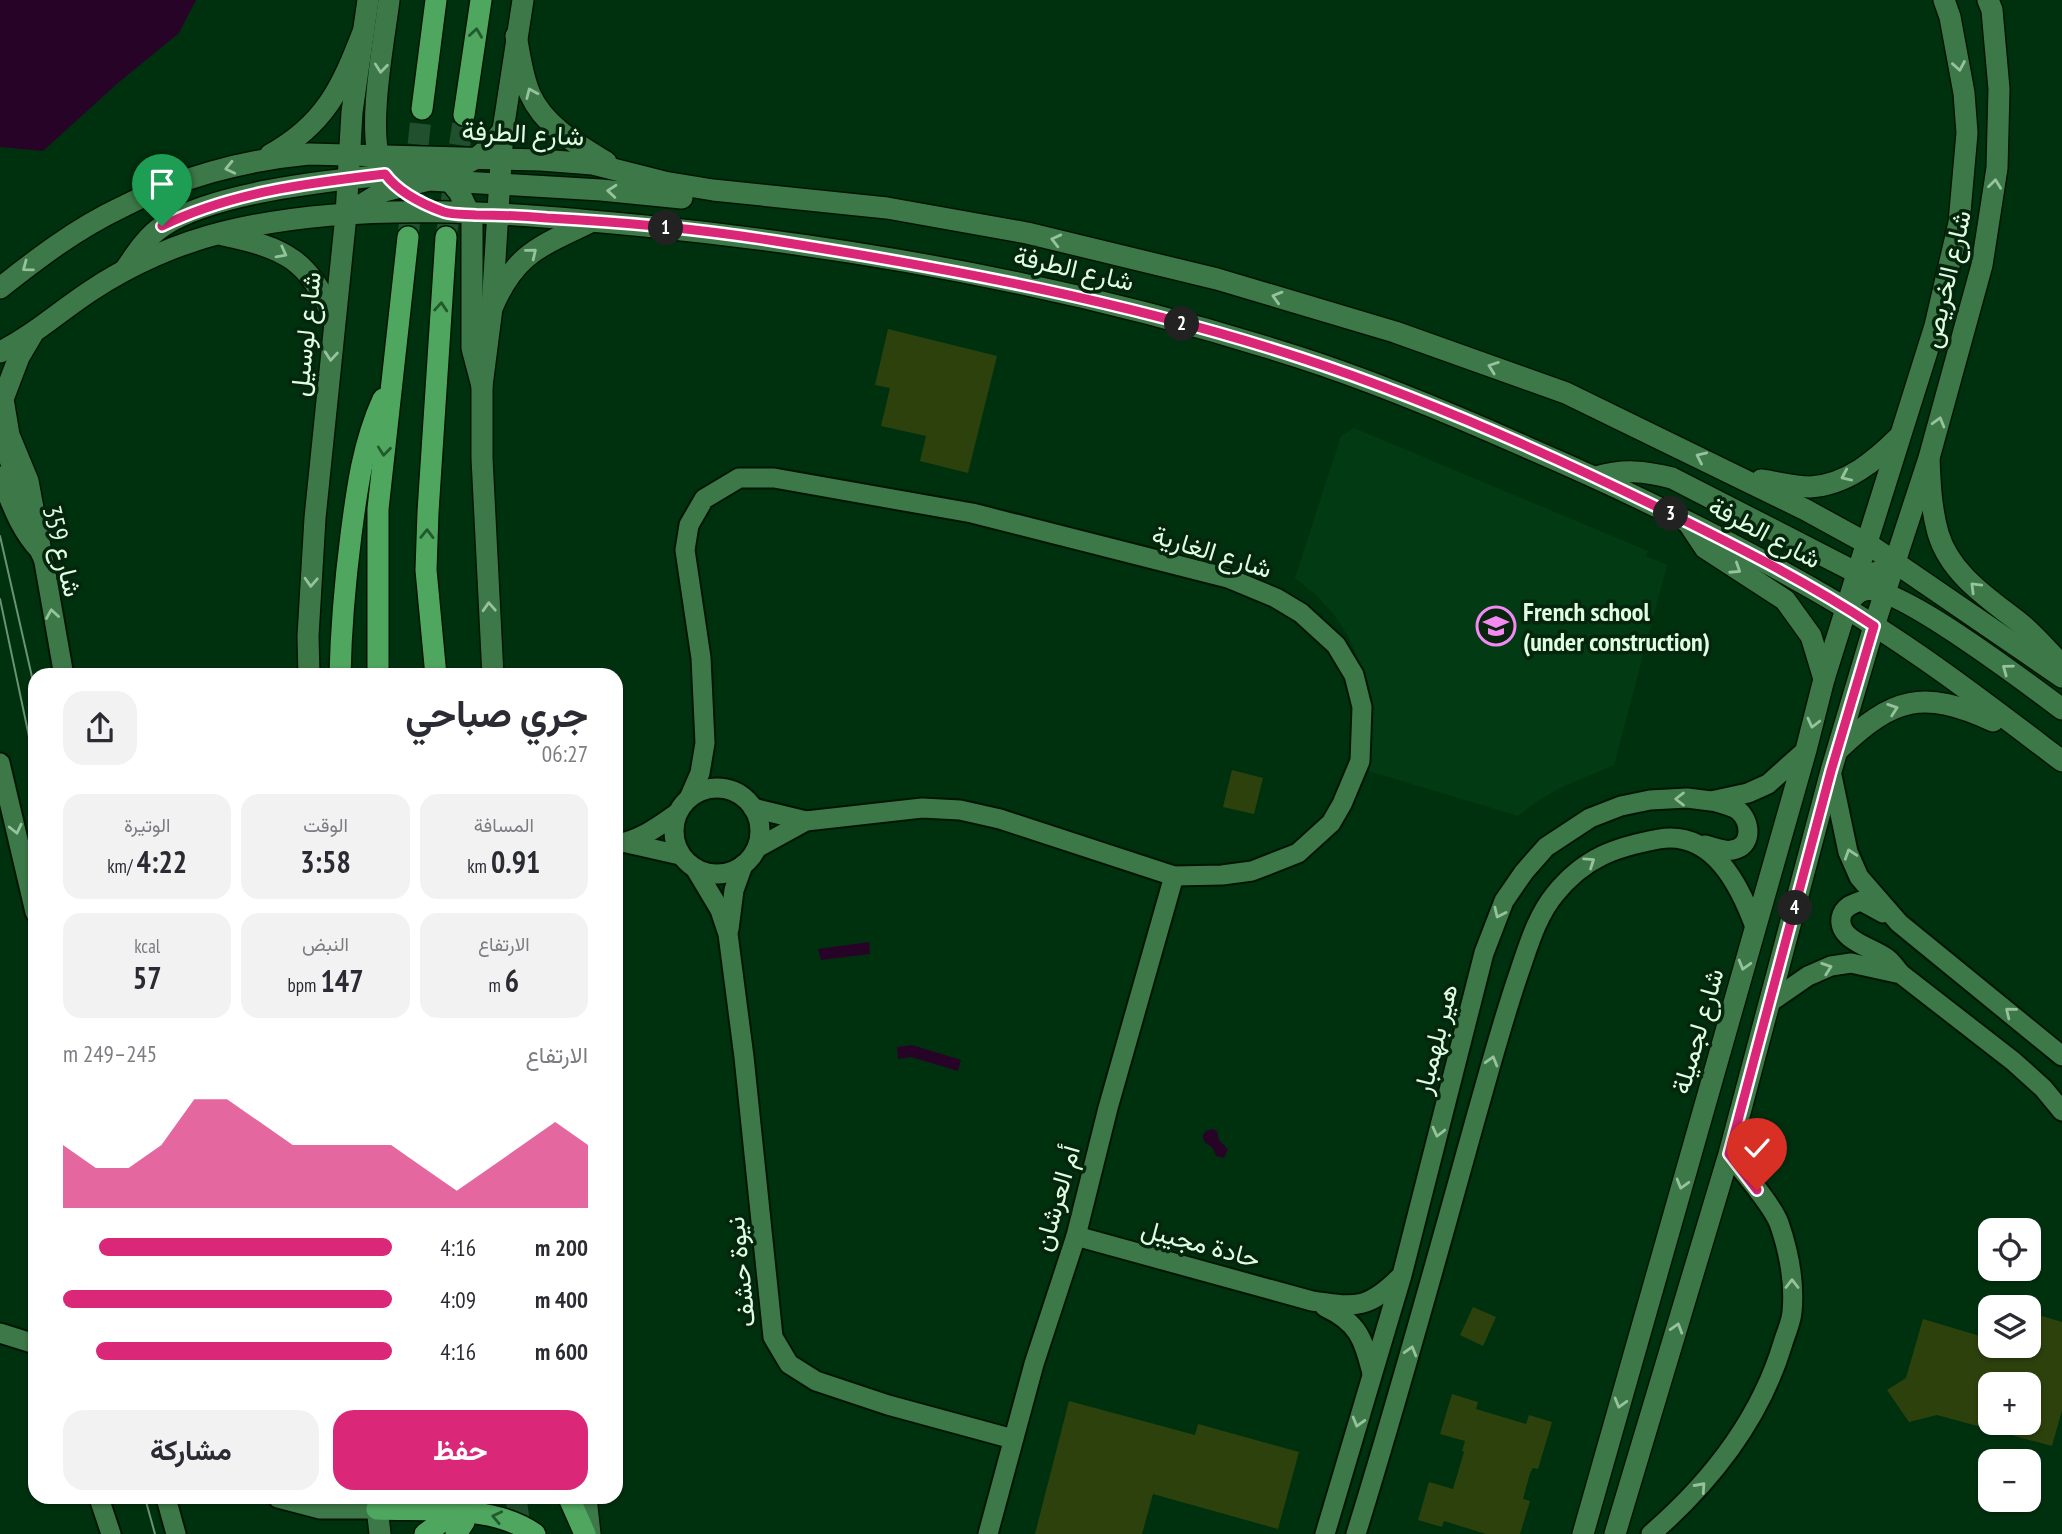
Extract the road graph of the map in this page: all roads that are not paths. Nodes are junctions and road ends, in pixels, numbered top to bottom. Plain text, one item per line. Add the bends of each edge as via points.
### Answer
1 (368, 0) edge
2 (389, 0) edge
3 (436, 0) edge
4 (481, 0) edge
5 (523, 0) edge
6 (1944, 0) edge
7 (1988, 0) edge
8 (363, 32) junction
9 (516, 36) junction
10 (422, 109) tunnel mouth
11 (464, 114) tunnel mouth
12 (503, 130) junction
13 (349, 154) junction
14 (419, 157) junction
15 (476, 158) junction
16 (502, 159) junction
17 (258, 162) junction
18 (617, 169) junction
19 (385, 172) junction
20 (444, 175) junction
21 (347, 179) junction
22 (500, 183) junction
23 (754, 195) junction
24 (447, 213) junction
25 (470, 214) junction
26 (346, 215) junction
27 (498, 215) junction
28 (592, 221) junction
29 (217, 233) junction
30 (408, 237) tunnel mouth
31 (446, 237) tunnel mouth
32 (124, 272) junction
33 (0, 288) edge
34 (492, 308) junction
35 (334, 320) junction
36 (35, 331) junction
37 (0, 352) edge
38 (392, 382) junction
39 (482, 386) junction
40 (1900, 436) junction
41 (0, 442) edge
42 (1929, 458) junction
43 (0, 475) edge
44 (1596, 477) junction
45 (1742, 477) junction
46 (1688, 523) junction
47 (1868, 544) junction
48 (41, 552) junction
49 (1895, 563) junction
50 (426, 569) junction
51 (1857, 575) junction
52 (1884, 593) junction
53 (1846, 608) junction
54 (1874, 626) junction
55 (2062, 665) edge
56 (63, 668) edge
57 (309, 668) edge
58 (340, 668) edge
59 (378, 668) edge
60 (435, 668) edge
61 (446, 668) edge
62 (493, 668) edge
63 (2062, 677) edge
64 (1824, 678) junction
65 (2062, 709) edge
66 (705, 743) junction
67 (2042, 746) junction
68 (1839, 749) junction
69 (1806, 750) junction
70 (2062, 761) edge
71 (0, 763) edge
72 (1831, 771) junction
73 (729, 789) junction
74 (691, 796) junction
75 (1711, 801) junction
76 (753, 808) junction
77 (676, 814) junction
78 (806, 821) junction
79 (623, 843) edge
80 (1693, 843) junction
81 (623, 845) edge
82 (757, 848) junction
83 (688, 862) junction
84 (743, 865) junction
85 (1174, 876) junction
86 (28, 882) edge
87 (1899, 923) junction
88 (1755, 927) junction
89 (728, 934) junction
90 (1901, 974) junction
91 (1769, 1003) junction
92 (2062, 1056) edge
93 (2062, 1111) edge
94 (1729, 1154) junction
95 (1076, 1236) junction
96 (1402, 1275) junction
97 (1312, 1301) junction
98 (0, 1333) edge
99 (28, 1338) edge
100 (1372, 1376) junction
101 (1013, 1439) junction
102 (101, 1504) edge
103 (168, 1504) edge
104 (301, 1504) edge
105 (361, 1504) edge
106 (378, 1504) edge
107 (385, 1504) edge
108 (572, 1504) edge
109 (587, 1504) edge
110 (460, 1525) edge
111 (111, 1534) edge
112 (176, 1534) edge
113 (380, 1534) edge
114 (425, 1534) edge
115 (535, 1534) edge
116 (584, 1534) edge
117 (590, 1534) edge
118 (988, 1534) edge
119 (1325, 1534) edge
120 (1356, 1534) edge
121 (1583, 1534) edge
122 (1615, 1534) edge
123 (1651, 1534) edge

1 - 8 main road, شارع لوسيل
2 -> 19 main road via 376,120
3 - 10 highway
11 -> 4 highway
5 - 9 main road
6 -> 40 main road, شارع الخريص via 1964,93 1967,133 1959,223 1935,326
42 -> 7 main road, شارع الخريص via 1982,265 1997,168 1999,89
8 - 13 main road, شارع لوسيل
8 - 17 main road via 341,86 322,113 300,137
9 - 12 main road
18 -> 9 main road via 572,140 540,110 530,96
12 - 15 main road
12 - 16 main road
13 - 17 main road, شارع الطرفة via 309,154
13 - 19 main road, شارع الطرفة
13 - 21 main road, شارع لوسيل
14 - 15 main road, شارع الطرفة
14 - 19 main road, شارع الطرفة
14 - 20 main road
15 - 16 main road, شارع الطرفة
15 - 20 main road
16 - 18 main road, شارع الطرفة
16 - 22 main road
17 -> 33 main road, شارع الطرفة via 213,172 121,207
18 - 23 main road, شارع الطرفة via 664,183
19 - 20 main road
19 - 21 main road
19 - 24 main road
19 - 26 main road via 374,196
20 - 22 main road
20 - 25 main road
21 - 26 main road, شارع لوسيل
21 - 32 main road via 272,191 185,215 162,226
23 -> 22 main road via 696,199
22 - 27 main road
45 -> 23 main road, شارع الطرفة via 1566,393 1395,332 1217,279 1027,233 887,208
24 - 25 main road, شارع الطرفة
24 - 26 main road, شارع الطرفة
25 - 27 main road, شارع الطرفة
25 - 39 main road via 472,348
26 - 29 main road, شارع الطرفة via 266,222
26 - 35 main road, شارع لوسيل
27 - 28 main road, شارع الطرفة
27 - 34 main road
34 -> 28 main road via 508,278 530,253
28 - 44 main road, شارع الطرفة via 746,236 872,256 1117,306 1374,384
29 - 32 main road, شارع الطرفة
29 -> 35 main road via 291,257 310,274
30 - 38 highway
50 -> 31 highway
32 - 36 main road, شارع الطرفة
34 - 39 main road
35 -> 57 main road, شارع لوسيل via 315,518
36 - 37 main road, شارع الطرفة
36 - 48 main road via 3,399 9,435 28,481
38 - 58 highway via 360,468
38 -> 59 highway via 378,509
62 -> 39 main road
40 -> 45 main road via 1874,461 1842,479 1810,486
40 - 47 main road, شارع الخريص
41 - 48 street, شارع 359
42 - 49 main road, شارع الخريص
55 -> 42 main road via 1955,567 1938,534
43 - 48 street via 24,533
44 - 46 main road, شارع الطرفة
44 - 51 main road via 1647,471 1672,478
45 - 47 main road, شارع الطرفة
46 - 53 main road, شارع الطرفة
46 -> 64 main road via 1705,548 1785,600 1811,636
47 - 49 main road, شارع الطرفة
47 - 51 main road, شارع لجميلة
56 -> 48 street, شارع 359
49 - 51 main road via 1874,574
49 - 52 main road
49 - 63 main road, شارع الطرفة
50 - 60 highway
50 - 61 highway
51 - 53 main road, شارع لجميلة
52 - 53 main road via 1864,590 1854,595
52 - 54 main road
65 -> 52 main road via 1947,627
53 - 54 main road, شارع الطرفة
53 - 64 main road, شارع لجميلة
54 - 67 main road, شارع الطرفة
54 - 68 main road
64 -> 69 main road, شارع لجميلة
66 - 73 street, شارع الغارية
66 - 74 street, شارع الغارية via 701,773
66 - 85 street, شارع الغارية via 701,657 685,550 690,525 704,499 739,478 774,478 972,513 1228,579 1301,613 1336,645 1354,676 1362,707 1360,761 1331,823 1298,853 1252,871
68 -> 67 main road via 1885,711 1918,702 1960,707
67 - 70 main road, شارع الطرفة
68 - 72 main road
69 - 75 street, هير بلهمبار via 1768,784
69 - 88 main road, شارع لجميلة
71 -> 86 street
87 -> 72 street via 1859,877 1848,852
72 - 91 main road
73 - 74 street via 702,790
73 - 76 street
74 - 77 street
75 - 80 street via 1740,812 1749,829 1747,839 1731,851
75 -> 96 street, هير بلهمبار via 1650,800 1590,818 1546,847 1504,901 1484,953
76 - 78 street, شارع الغارية
76 - 82 street via 759,823
77 - 79 street via 656,829
77 - 83 street via 674,835
78 - 82 street, شارع الغارية
78 - 85 street, شارع الغارية via 922,808 960,810
80 - 88 street via 1732,875
120 -> 80 street via 1505,1013 1534,929 1553,895 1577,870 1602,854 1666,838
81 - 83 street
82 - 84 street
83 - 84 street via 704,873 724,874
83 - 89 street, نيوة حشف via 720,910
84 - 89 street, نيوة حشف
85 - 95 street, أم العرشان
87 - 90 street via 1861,901 1849,905 1841,916 1843,929 1852,939 1888,959
92 -> 87 street
88 -> 121 main road, شارع لجميلة
89 - 101 street, نيوة حشف via 773,1337 783,1355 816,1381
91 -> 90 street via 1831,966 1851,963
90 - 93 street via 2013,1060
91 - 94 main road
122 -> 94 main road
123 -> 94 street via 1683,1507 1747,1426 1777,1364 1792,1314 1792,1270 1778,1220
95 - 97 street, حادة مجيبل
95 - 101 street, أم العرشان
96 - 97 street, حادة مجيبل via 1384,1294 1357,1306
96 - 100 street, هير بلهمبار
97 - 100 street, حادة مجيبل via 1339,1314 1358,1332
98 - 99 street
100 -> 119 street, هير بلهمبار
101 - 118 street, أم العرشان
102 - 111 street
103 - 112 street
104 - 105 street via 320,1509
106 - 113 main road
107 - 110 highway
108 - 116 highway
109 - 117 main road
110 - 114 highway
115 -> 110 highway via 508,1519 476,1513

